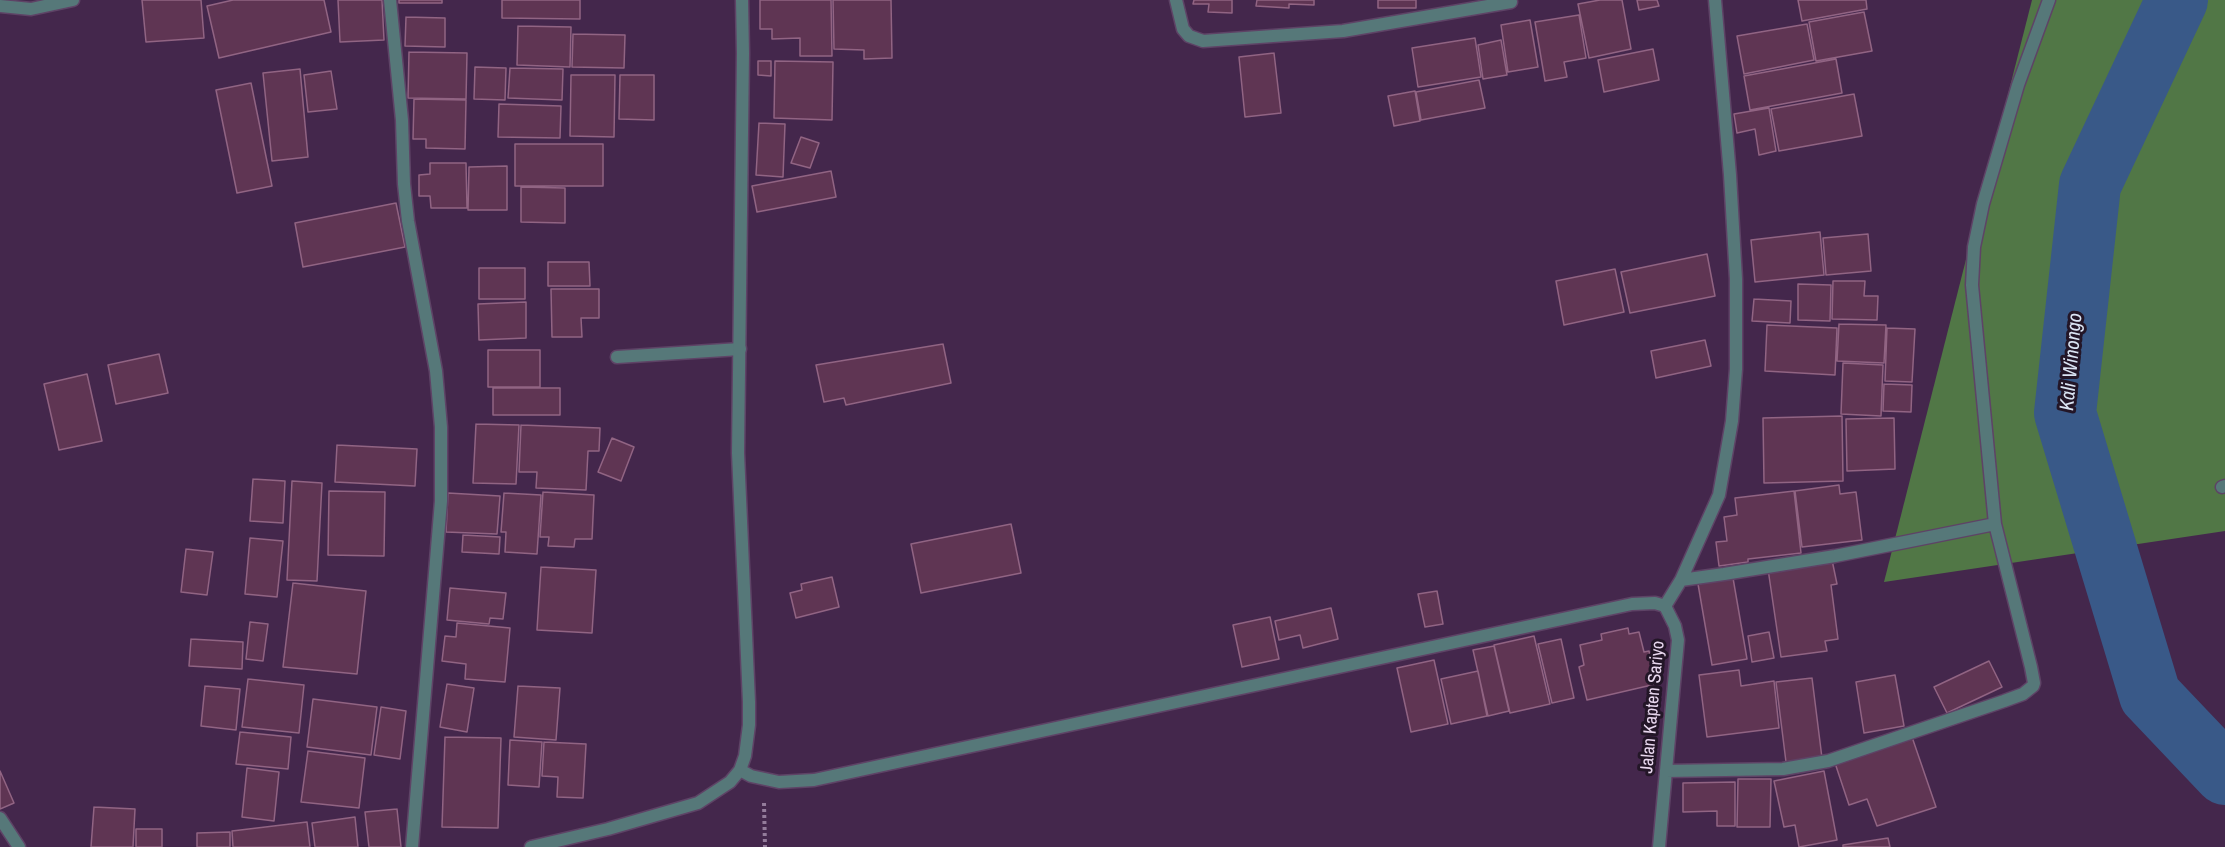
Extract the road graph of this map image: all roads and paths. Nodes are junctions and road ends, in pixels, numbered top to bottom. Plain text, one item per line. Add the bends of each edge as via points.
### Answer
1 (74, 0) edge
2 (390, 0) edge
3 (742, 0) edge
4 (1176, 0) edge
5 (1715, 0) edge
6 (2049, 0) edge
7 (1513, 1) edge
8 (0, 6) edge
9 (740, 349) junction
10 (617, 357) dead end
11 (1995, 525) junction
12 (1681, 579) junction
13 (1665, 606) junction
14 (740, 770) junction
15 (1666, 771) junction
16 (764, 780) junction
17 (0, 818) edge
18 (20, 847) edge
19 (412, 847) edge
20 (531, 847) edge
21 (765, 847) edge
22 (1659, 847) edge

1 - 8 street via 31,9
2 - 19 street via 408,221 436,371 441,427 441,501
3 - 9 street
4 - 7 street via 1183,29 1203,41 1343,31
5 - 12 street via 1733,221 1736,369 1719,495
6 - 11 street via 2018,85 1974,247 1972,285
9 - 10 street
9 - 14 street via 738,453 749,702 747,742
11 - 12 street via 1835,556
11 - 15 street via 2031,667 2031,689 1828,761 1783,769
12 - 13 street
13 - 15 street, Jalan Kapten Sariyo via 1678,640
13 - 16 street via 1632,604 814,780
14 - 16 street
14 - 20 street via 730,782 698,803
15 - 22 street, Jalan Kapten Sariyo
16 - 21 path
17 - 18 street

